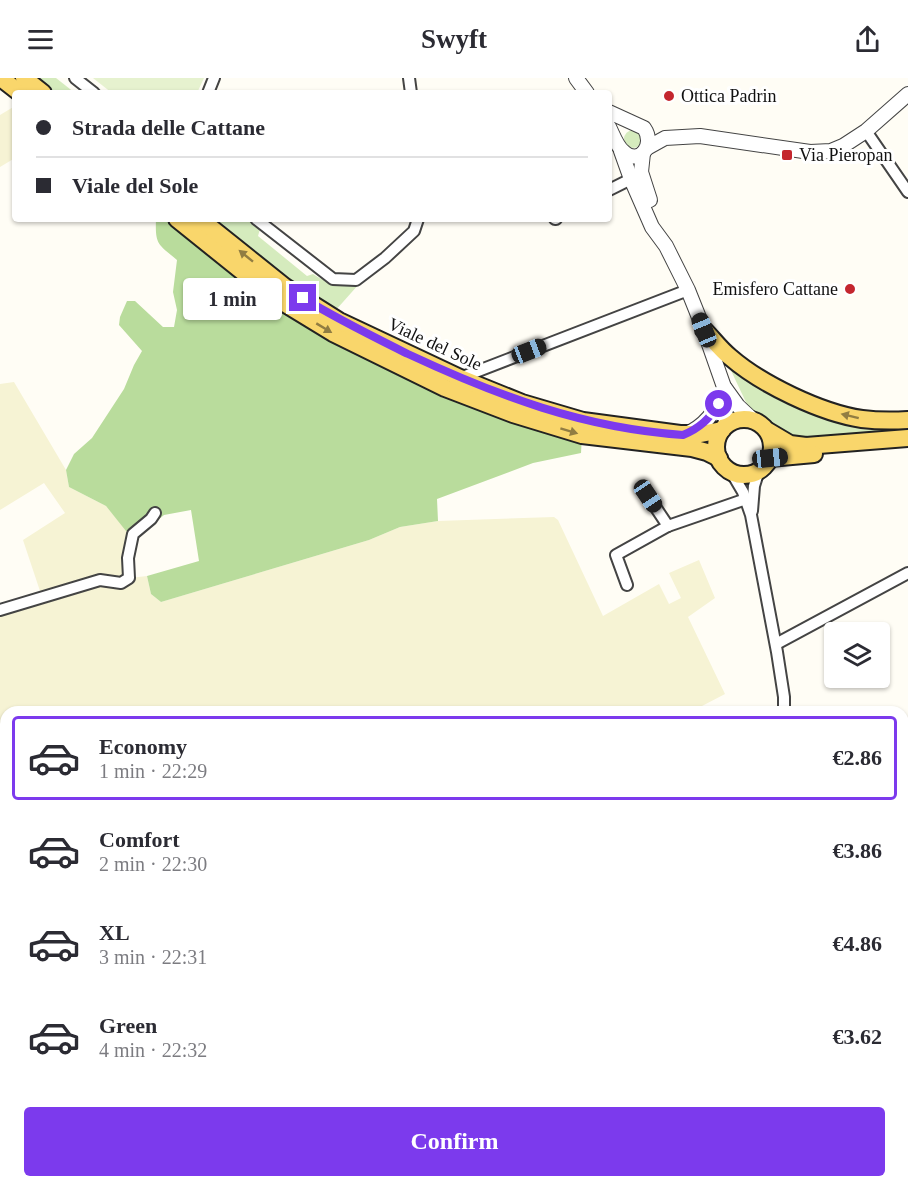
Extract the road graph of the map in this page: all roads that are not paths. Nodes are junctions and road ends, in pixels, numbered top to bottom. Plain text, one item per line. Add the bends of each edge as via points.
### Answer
1 (1, 78) edge
2 (24, 78) edge
3 (75, 78) edge
4 (16, 90) edge
5 (39, 90) edge
6 (90, 90) edge
7 (908, 94) edge
8 (612, 113) edge
9 (639, 126) junction
10 (866, 131) junction
11 (612, 133) edge
12 (700, 136) junction
13 (619, 147) junction
14 (645, 150) junction
15 (631, 179) junction
16 (612, 188) edge
17 (908, 192) edge
18 (181, 222) edge
19 (204, 222) edge
20 (260, 222) edge
21 (417, 222) edge
22 (666, 246) junction
23 (688, 290) junction
24 (704, 330) junction
25 (460, 378) junction
26 (724, 387) junction
27 (752, 419) junction
28 (908, 420) edge
29 (724, 428) junction
30 (768, 431) junction
31 (683, 435) junction
32 (908, 438) edge
33 (908, 446) edge
34 (724, 464) junction
35 (765, 464) junction
36 (648, 496) dead end
37 (746, 499) junction
38 (155, 513) dead end
39 (751, 516) junction
40 (668, 526) junction
41 (908, 573) edge
42 (627, 585) dead end
43 (0, 610) edge
44 (776, 644) junction
45 (784, 706) edge

1 - 4 main road
2 - 5 main road
3 - 6 street
7 - 10 street
8 - 9 street
9 - 12 street
9 - 13 street via 625,127 619,134
9 - 14 street via 650,141
10 - 12 street via 831,151 810,152
10 - 17 street
11 - 13 street
12 - 14 street via 665,138
13 - 14 street via 636,156
13 - 15 street
14 - 22 street via 642,180
15 - 16 street
15 - 22 street via 652,226
18 -> 34 main road, Viale del Sole via 274,297 333,333 445,388 582,435 692,448 707,452
25 -> 19 main road, Viale del Sole via 339,321 285,287
20 - 21 street via 333,279 356,280 414,231
22 - 23 street
23 - 24 street
23 - 25 street
24 - 26 street
28 -> 24 main road via 859,419 817,406 766,383 729,357
25 - 31 main road, Viale del Sole via 522,403 583,420
26 - 27 street
26 - 29 street
26 - 31 street via 709,418
27 - 29 main road via 734,420
27 - 30 main road
29 - 31 main road, Viale del Sole
29 - 34 main road via 717,441
30 - 32 main road via 790,444 806,446
30 - 35 main road via 772,441
33 - 35 main road, Viale del Sole
34 - 35 main road, Viale del Sole via 741,474
34 - 37 street
35 - 39 street via 754,486
36 - 40 street
37 - 39 street
37 - 40 street
38 - 43 street via 133,534 129,578 121,583 100,580
39 - 44 street
40 - 42 street via 616,555
41 - 44 street
44 - 45 street

